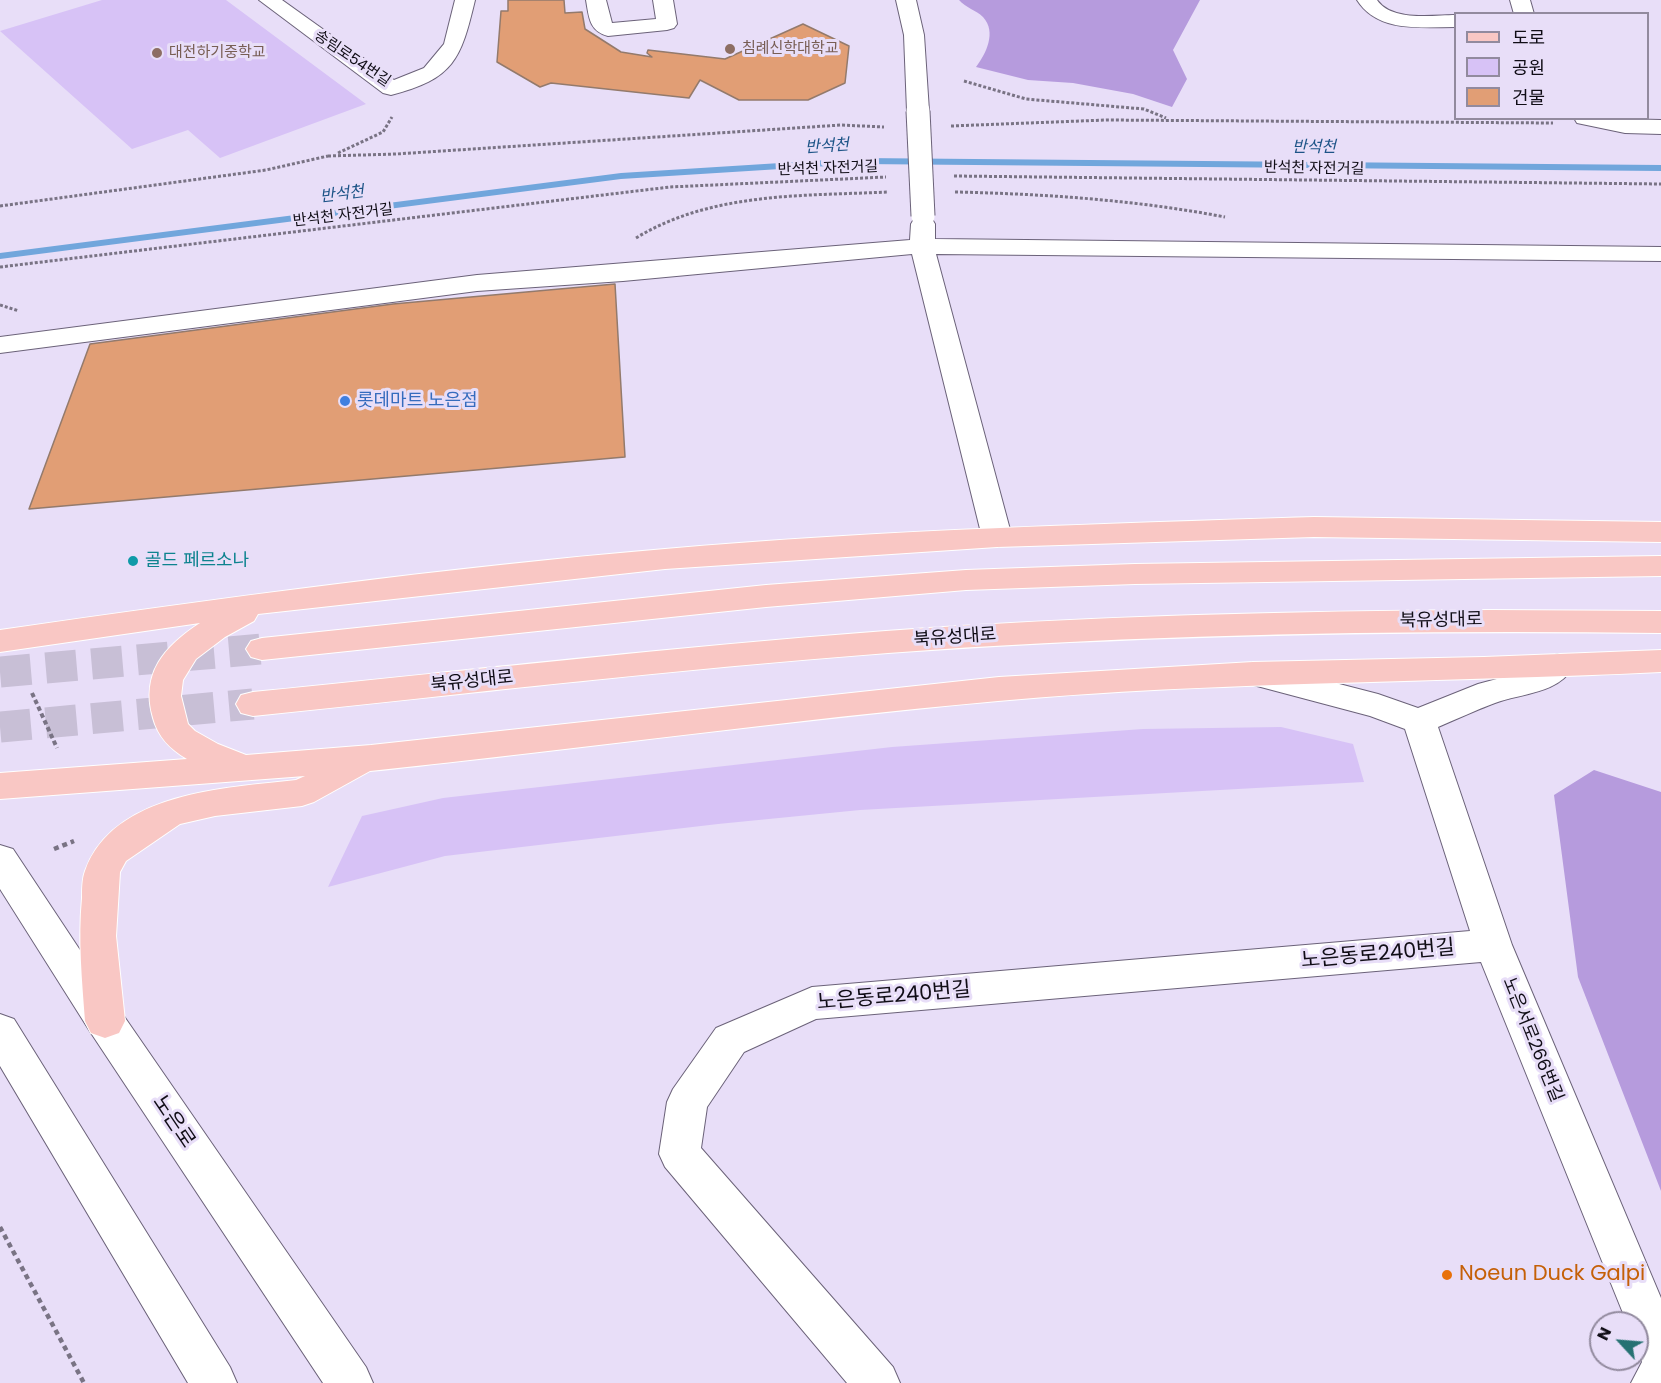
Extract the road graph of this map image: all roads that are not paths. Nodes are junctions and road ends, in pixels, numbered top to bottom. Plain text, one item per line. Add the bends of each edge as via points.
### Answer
1 (269, 0) edge
2 (465, 0) edge
3 (596, 0) edge
4 (663, 0) edge
5 (906, 0) edge
6 (1367, 0) edge
7 (1454, 21) edge
8 (1594, 120) edge
9 (1661, 126) edge
10 (922, 246) junction
11 (1661, 254) edge
12 (0, 345) edge
13 (1661, 532) edge
14 (997, 537) junction
15 (1661, 566) edge
16 (287, 599) junction
17 (1661, 622) edge
18 (0, 641) edge
19 (262, 649) tunnel mouth
20 (1661, 661) edge
21 (1558, 666) junction
22 (1252, 674) junction
23 (253, 704) tunnel mouth
24 (1419, 721) junction
25 (371, 758) junction
26 (246, 768) junction
27 (0, 786) edge
28 (0, 859) edge
29 (1494, 945) junction
30 (105, 1021) junction
31 (0, 1031) edge
32 (1661, 1352) edge
33 (1661, 1375) edge
34 (214, 1383) edge
35 (350, 1383) edge
36 (878, 1383) edge
37 (1654, 1383) edge

1 - 2 street, 송림로54번길 via 391,88 432,73 454,45
3 - 4 street via 601,25 608,30 667,24
5 - 10 street, bridge via 914,35
6 - 7 street via 1380,16
8 - 9 street via 1625,126
10 - 11 street
10 - 12 street via 477,283
10 - 14 street
13 - 14 main road via 1314,527
14 - 16 main road via 664,559
15 - 19 main road via 966,580 766,596
16 - 18 main road
16 - 26 main road via 248,610 213,627 187,648 167,678 165,706 176,733 203,753
17 - 23 main road, 북유성대로 via 1514,620 980,636
20 - 21 main road
21 - 22 main road
21 - 24 street via 1533,682 1490,692
22 - 24 street via 1355,699
22 - 25 main road via 999,689
24 - 29 street, 노은서로266번길
25 - 26 main road
25 - 30 main road via 302,793 215,803 171,813 113,851 102,872 97,936
26 - 27 main road
28 - 30 street, 노은로
29 - 32 street, 노은서로266번길
29 - 36 street, 노은동로240번길 via 812,1003 730,1040 687,1102 680,1154
30 - 35 street, 노은로
31 - 34 street
33 - 37 street

